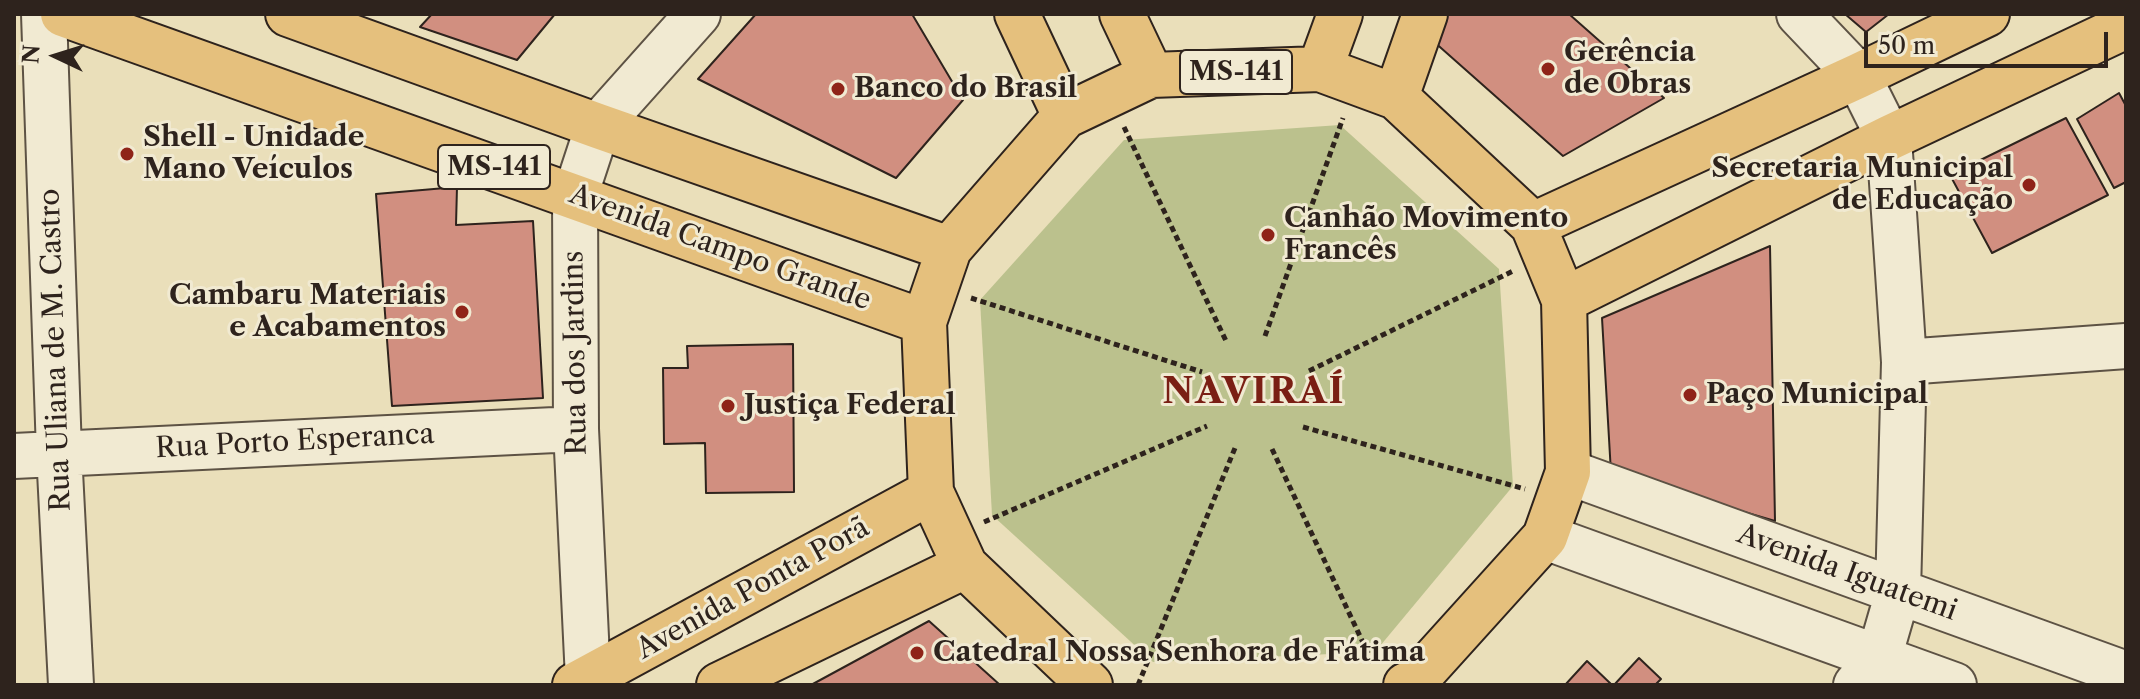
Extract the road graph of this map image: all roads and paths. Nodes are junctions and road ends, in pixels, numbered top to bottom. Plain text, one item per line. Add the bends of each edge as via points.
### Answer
1 (44, 14) edge
2 (63, 14) edge
3 (288, 14) edge
4 (698, 14) edge
5 (1017, 14) edge
6 (1122, 14) edge
7 (1340, 14) edge
8 (1425, 14) edge
9 (1799, 14) edge
10 (1987, 14) edge
11 (2126, 26) edge
12 (1151, 75) junction
13 (1338, 75) junction
14 (1858, 76) junction
15 (1109, 95) junction
16 (1396, 97) junction
17 (1065, 116) junction
18 (598, 126) junction
19 (1889, 138) junction
20 (575, 196) junction
21 (1539, 240) junction
22 (936, 286) junction
23 (1564, 300) junction
24 (1265, 336) dead end
25 (1227, 343) dead end
26 (2126, 346) edge
27 (1904, 362) junction
28 (1309, 371) dead end
29 (1202, 372) dead end
30 (1207, 426) dead end
31 (1303, 427) dead end
32 (576, 429) junction
33 (1235, 448) dead end
34 (1272, 449) dead end
35 (59, 452) junction
36 (14, 456) edge
37 (931, 492) junction
38 (1557, 502) junction
39 (958, 551) junction
40 (1898, 592) junction
41 (1868, 671) edge
42 (2126, 674) edge
43 (1403, 681) edge
44 (585, 683) edge
45 (71, 685) edge
46 (719, 685) edge
47 (1090, 685) edge
48 (1138, 685) edge
49 (1954, 685) edge

1 - 35 street, Rua Uliana de M. Castro
2 - 20 main road, Avenida Campo Grande / MS-141
3 - 18 main road, MS-141
4 - 18 street, Rua dos Jardins
5 - 17 main road
6 - 12 main road
7 - 13 main road
8 - 16 main road
9 - 14 street
10 - 14 main road
11 - 19 main road
12 - 13 main road, MS-141
12 - 15 main road, MS-141
13 - 16 main road, MS-141
13 - 24 path
14 - 19 street
14 - 21 main road
15 - 17 main road, MS-141
15 - 25 path
16 - 21 main road, MS-141
17 - 22 main road, MS-141
18 - 20 street, Rua dos Jardins
18 - 22 main road, MS-141
19 - 23 main road
19 - 27 street
20 - 22 main road, Avenida Campo Grande / MS-141
20 - 32 street, Rua dos Jardins
21 - 23 main road, MS-141
21 - 28 path
22 - 29 path
22 - 37 main road
23 - 38 main road, MS-141
26 - 27 street
27 - 40 street
30 - 39 path
31 - 38 path
32 - 35 street, Rua Porto Esperanca
32 - 44 street, Rua dos Jardins
33 - 48 path
34 - 43 path
35 - 36 street, Rua Porto Esperanca
35 - 45 street, Rua Uliana de M. Castro
37 - 39 main road
37 - 44 main road, Avenida Ponta Porã
38 - 40 street, Avenida Iguatemi
38 - 41 street
38 - 43 main road
39 - 46 main road
39 - 47 main road
40 - 41 street
40 - 42 street, Avenida Iguatemi
41 - 49 street

